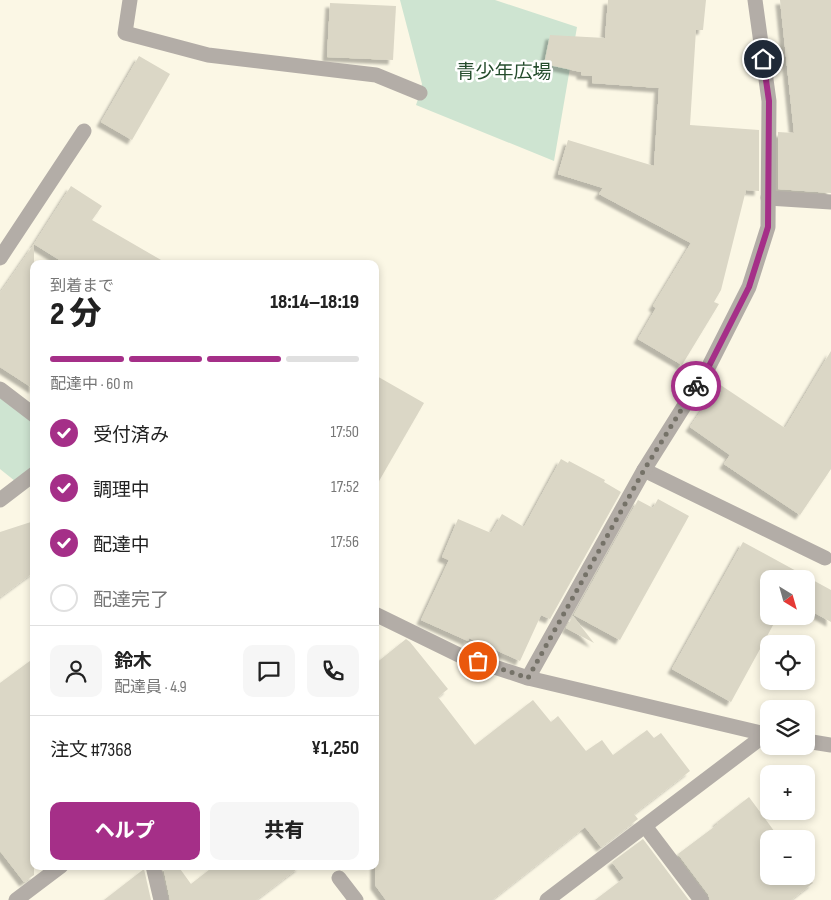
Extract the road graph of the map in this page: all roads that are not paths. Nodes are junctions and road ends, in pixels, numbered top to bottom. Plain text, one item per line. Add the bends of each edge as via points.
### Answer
1 (130, 0) edge
2 (755, 0) edge
3 (420, 93) dead end
4 (84, 131) dead end
5 (768, 198) junction
6 (831, 202) edge
7 (0, 258) edge
8 (0, 389) edge
9 (30, 412) edge
10 (644, 470) junction
11 (30, 477) edge
12 (0, 500) edge
13 (826, 558) dead end
14 (379, 620) edge
15 (528, 678) junction
16 (760, 732) edge
17 (760, 739) edge
18 (815, 742) edge
19 (831, 745) edge
20 (645, 826) junction
21 (56, 870) edge
22 (154, 870) edge
23 (340, 878) dead end
24 (16, 900) edge
25 (161, 900) edge
26 (356, 900) edge
27 (547, 900) edge
28 (701, 900) edge

1 - 3 street via 126,33 208,55 376,75
2 - 5 street via 769,101
4 - 7 street
5 - 6 street
5 - 10 street via 768,227 749,287 708,368
8 - 9 street
10 - 13 street
10 - 15 street
11 - 12 street
14 - 15 street via 461,656
15 - 16 street
17 - 20 street
18 - 19 street
20 - 27 street
20 - 28 street
21 - 24 street
22 - 25 street
23 - 26 street

